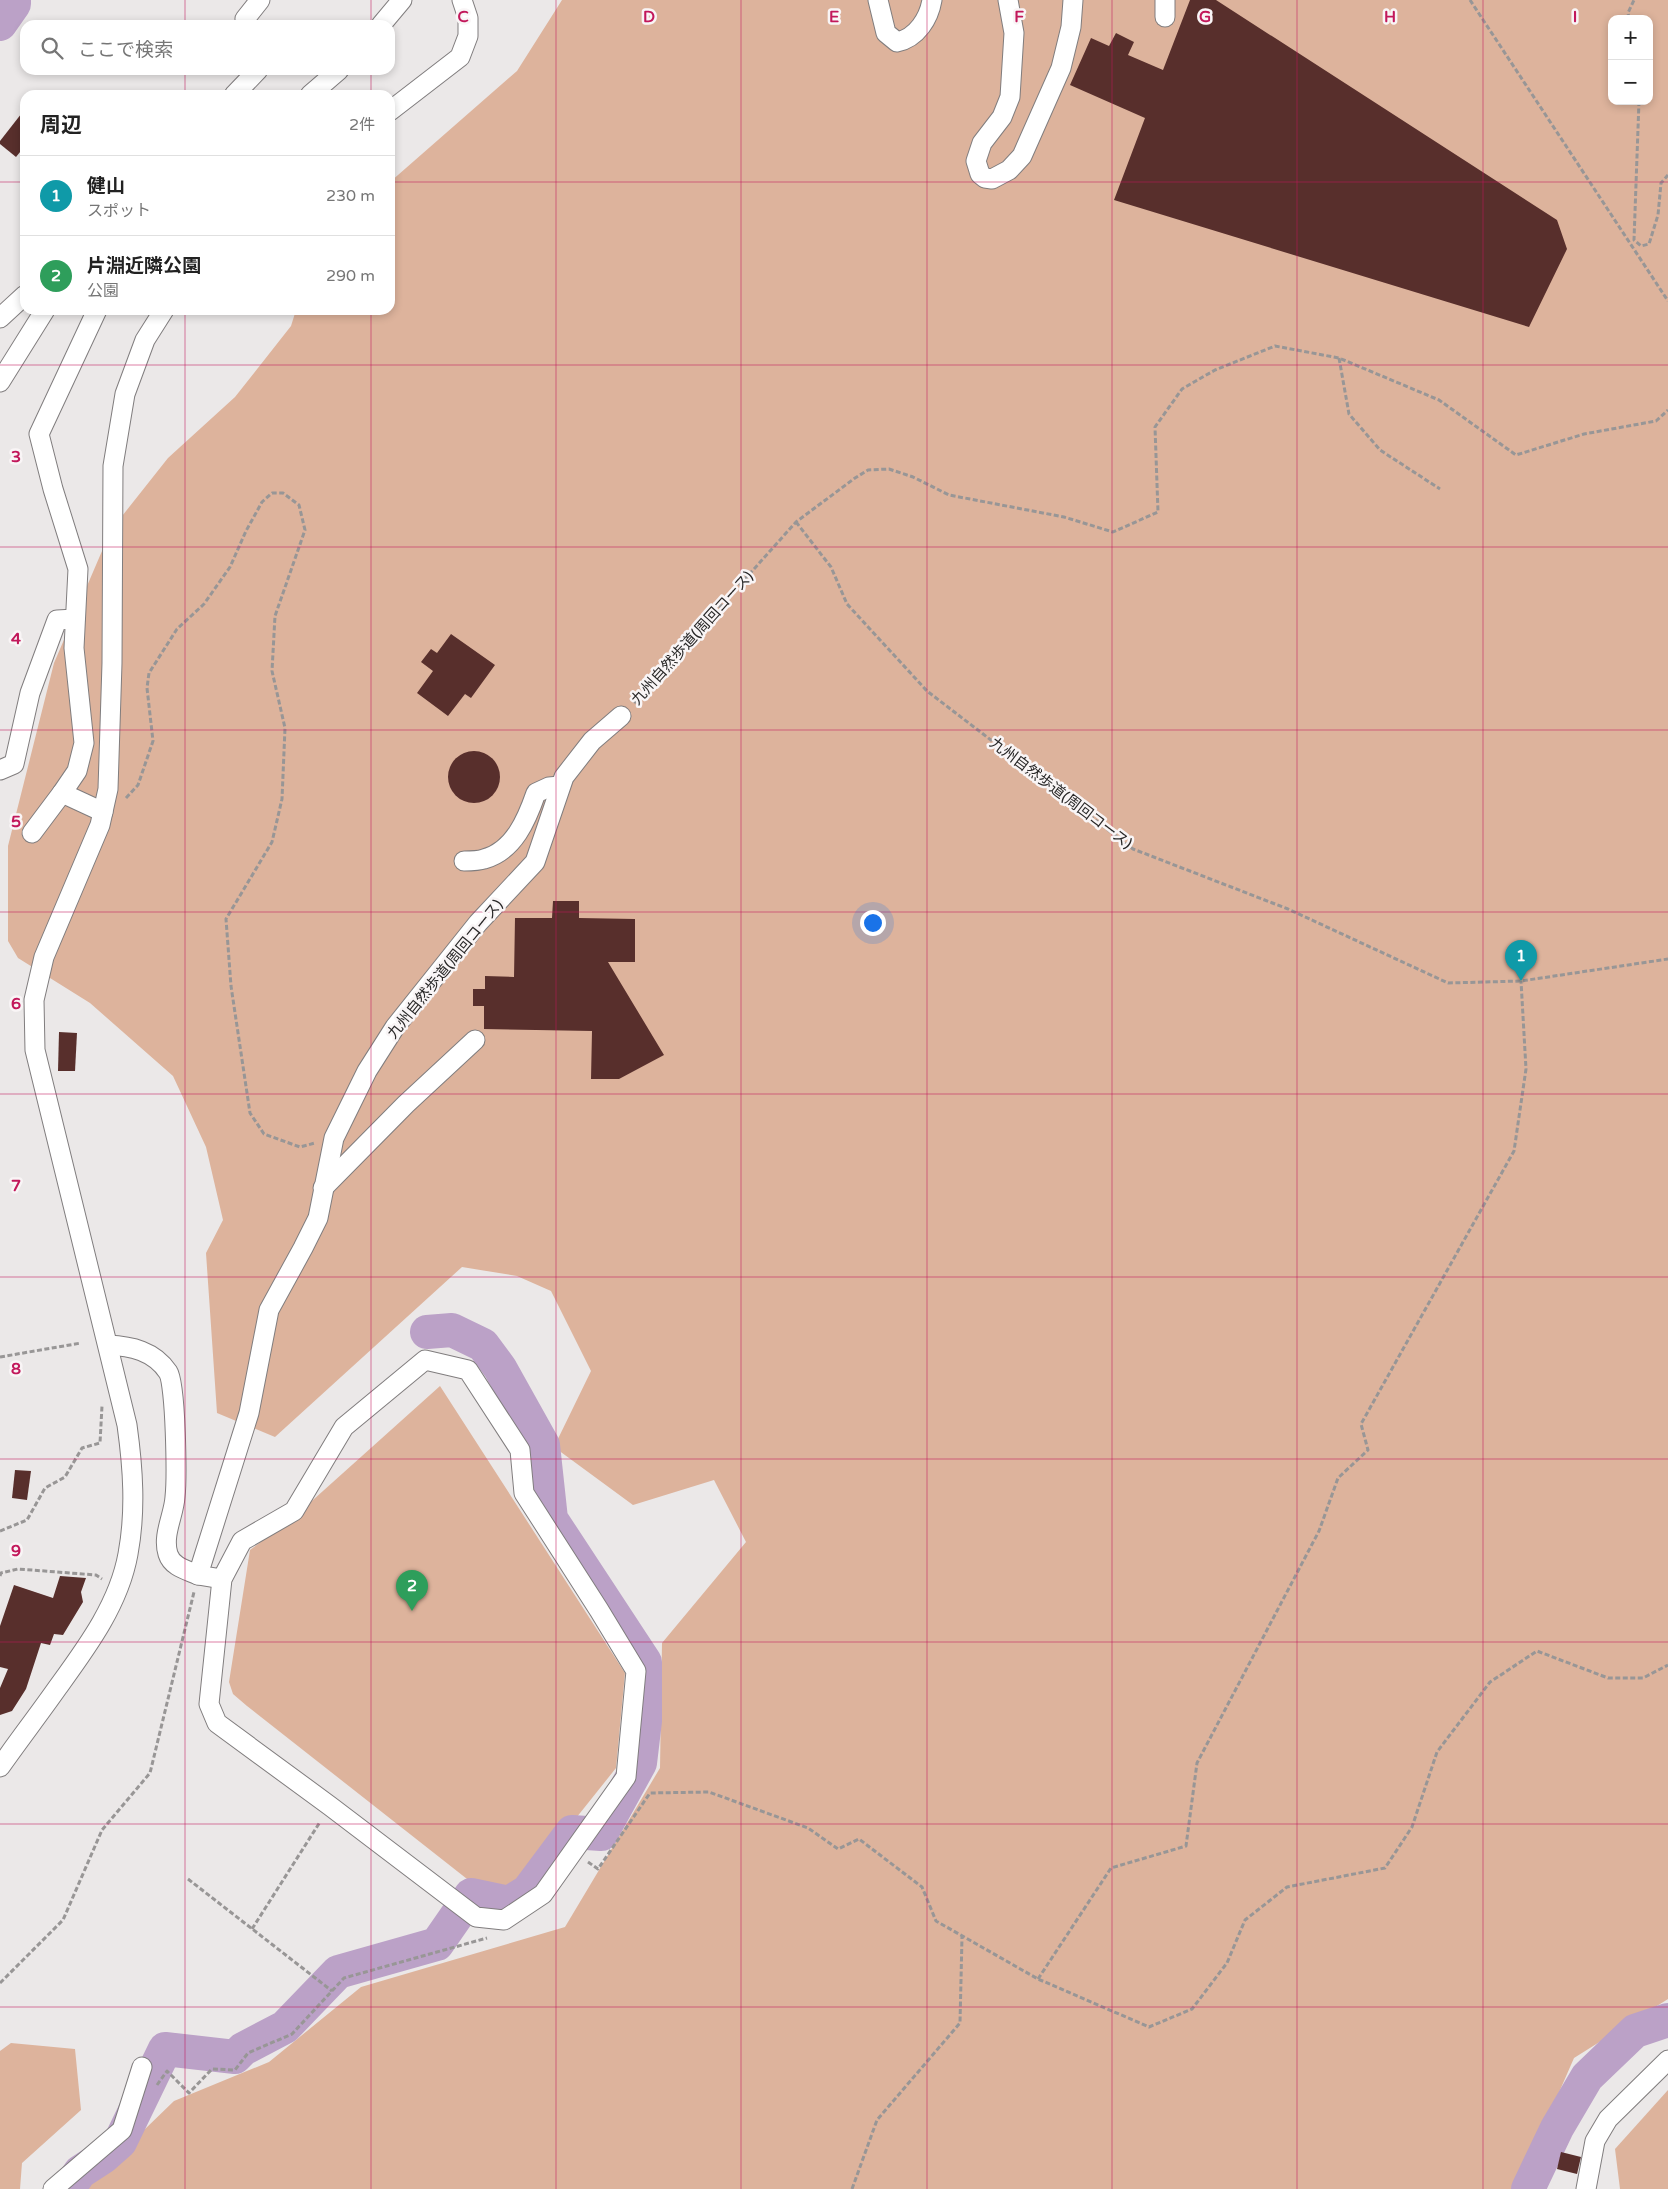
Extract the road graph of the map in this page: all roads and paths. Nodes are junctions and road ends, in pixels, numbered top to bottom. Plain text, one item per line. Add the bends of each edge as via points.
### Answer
1 (260, 0) edge
2 (402, 0) edge
3 (462, 0) edge
4 (878, 0) edge
5 (932, 0) edge
6 (1008, 0) edge
7 (1072, 0) edge
8 (1470, 0) edge
9 (1634, 0) edge
10 (1628, 15) edge
11 (246, 20) edge
12 (385, 20) edge
13 (253, 75) edge
14 (333, 75) edge
15 (239, 90) edge
16 (316, 90) edge
17 (1639, 105) edge
18 (395, 107) edge
19 (1668, 175) edge
20 (20, 300) edge
21 (1668, 301) edge
22 (42, 315) edge
23 (95, 315) edge
24 (161, 315) edge
25 (0, 318) edge
26 (1339, 358) junction
27 (0, 382) edge
28 (1668, 410) edge
29 (1440, 489) dead end
30 (796, 522) junction
31 (76, 619) junction
32 (621, 716) joint
33 (0, 770) edge
34 (560, 786) junction
35 (62, 793) junction
36 (103, 812) junction
37 (32, 833) dead end
38 (464, 861) dead end
39 (1668, 958) edge
40 (1521, 980) junction
41 (475, 1040) dead end
42 (334, 1138) junction
43 (323, 1188) junction
44 (81, 1343) dead end
45 (108, 1345) junction
46 (0, 1357) edge
47 (117, 1384) junction
48 (0, 1531) edge
49 (198, 1575) junction
50 (0, 1576) edge
51 (222, 1580) junction
52 (117, 1590) junction
53 (1668, 1665) edge
54 (0, 1767) edge
55 (330, 1806) junction
56 (575, 1852) junction
57 (188, 1879) dead end
58 (504, 1920) junction
59 (252, 1928) junction
60 (962, 1937) junction
61 (1038, 1979) junction
62 (0, 1983) edge
63 (332, 1991) junction
64 (1668, 2060) edge
65 (142, 2067) dead end
66 (152, 2092) dead end
67 (53, 2189) edge
68 (852, 2189) edge
69 (1586, 2189) edge

1 - 11 street
2 - 12 street
3 - 18 street via 468,18 468,36 460,56
4 - 5 street via 886,34 898,42 915,34 931,10
6 - 7 street via 1014,34 1010,97 1002,117 982,143 976,161 980,174 992,179 1009,170 1022,156 1061,68 1071,27
8 - 21 path
9 - 10 path
13 - 15 street
14 - 16 street
17 - 19 path via 1634,240 1641,246 1649,244 1658,215 1661,183
20 - 25 street
22 - 27 street
23 - 31 street via 39,434 78,569
24 - 36 street via 146,340 125,394 113,466 112,663 108,789
26 - 28 path via 1439,400 1516,454 1584,434 1656,421
26 - 29 path via 1349,414 1380,450
26 - 30 path via 1274,346 1215,370 1182,389 1155,428 1158,512 1113,532 1064,516 948,495 889,468 868,470
30 - 32 path, 九州自然歩道(周回コース)
30 - 40 path, 九州自然歩道(周回コース) via 832,567 847,604 927,691 1133,849 1288,909 1448,983
31 - 33 street via 56,620 30,693 14,764
31 - 35 street via 74,648 84,743 77,771
32 - 34 street, 九州自然歩道(周回コース) via 592,741
34 - 38 street via 536,793 512,842 484,859
34 - 42 street, 九州自然歩道(周回コース) via 535,862 478,923 396,1027 367,1070
35 - 36 street
35 - 37 street
36 - 42 path via 116,810 138,785 153,741 147,688 149,673 159,655 177,629 204,604 230,567 262,502 272,492 283,494 299,505 305,530 276,616 272,671 285,728 282,799 272,842 226,919 231,986 250,1113 264,1134 300,1147
36 - 45 street via 44,957 34,1000 35,1050
39 - 40 path, 九州自然歩道(周回コース)
40 - 61 path via 1526,1069 1514,1151 1361,1424 1368,1450 1338,1478 1319,1531 1197,1764 1186,1846 1111,1868
41 - 43 street
42 - 43 street, 九州自然歩道(周回コース)
43 - 49 street, 九州自然歩道(周回コース) via 318,1218 269,1310 249,1412
44 - 46 path
45 - 47 street
45 - 49 street via 127,1346 145,1352 170,1374 176,1499 167,1534 168,1553 174,1564
47 - 48 path via 102,1401 100,1443 82,1448 65,1477 45,1488 26,1520
47 - 52 street via 132,1460 133,1513 128,1555
49 - 51 street
49 - 62 path via 150,1773 102,1830 63,1920
50 - 52 path via 18,1568 88,1574 96,1575
51 - 55 street via 209,1704 217,1723
51 - 56 street via 242,1542 294,1511 344,1428 426,1360 468,1370 520,1450 524,1493 636,1671 626,1777
52 - 54 street via 92,1639
53 - 61 path via 1643,1678 1608,1678 1537,1651 1490,1682 1437,1752 1412,1827 1385,1868 1288,1888 1245,1920 1228,1964 1192,2009 1149,2027
55 - 58 street via 476,1917
55 - 59 path
56 - 58 street via 543,1894
56 - 60 path via 598,1869 650,1793 709,1792 808,1828 838,1849 859,1838 922,1887 936,1921
57 - 59 path
58 - 63 path via 498,1934 344,1978
59 - 63 path
60 - 61 path
60 - 68 path via 960,2023 878,2120
63 - 66 path via 292,2034 248,2053 235,2070 212,2069 189,2093 167,2071
64 - 69 street via 1608,2119 1595,2141
65 - 67 street via 122,2130

